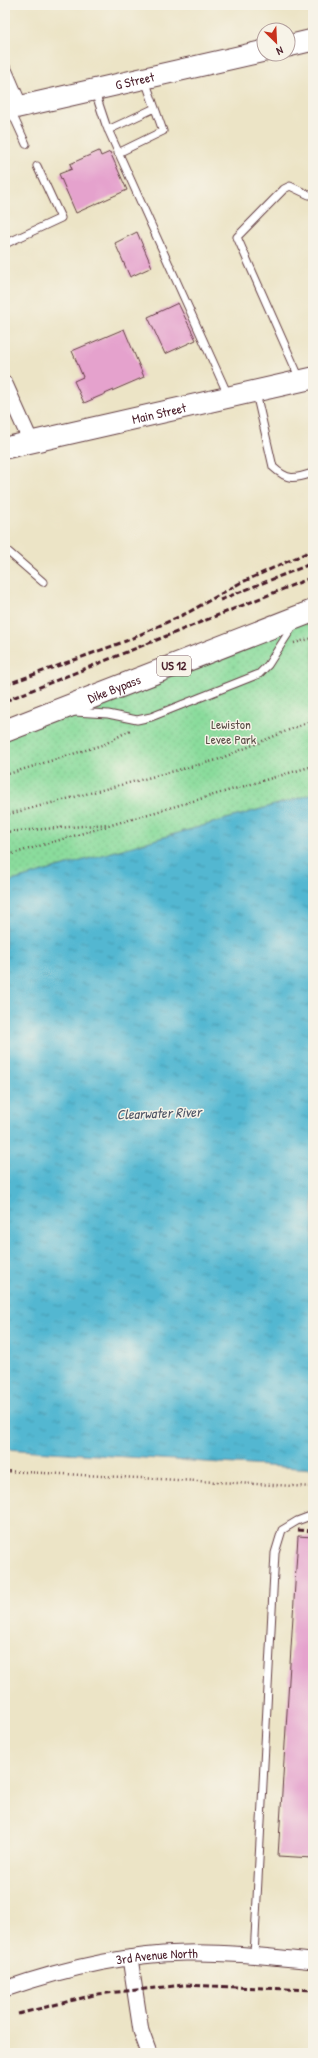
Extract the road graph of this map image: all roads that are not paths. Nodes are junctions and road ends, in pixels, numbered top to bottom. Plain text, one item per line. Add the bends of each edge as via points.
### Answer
1 (313, 40) edge
2 (296, 44) edge
3 (256, 53) edge
4 (5, 72) edge
5 (145, 78) junction
6 (95, 90) junction
7 (155, 108) junction
8 (12, 109) edge
9 (108, 130) junction
10 (26, 144) dead end
11 (118, 153) junction
12 (36, 166) dead end
13 (313, 195) edge
14 (5, 244) edge
15 (307, 380) edge
16 (5, 384) edge
17 (255, 391) junction
18 (229, 397) junction
19 (31, 442) junction
20 (5, 448) edge
21 (313, 473) edge
22 (5, 549) edge
23 (43, 582) dead end
24 (309, 613) edge
25 (44, 717) junction
26 (5, 731) edge
27 (313, 1515) edge
28 (254, 1956) junction
29 (130, 1958) junction
30 (313, 1960) edge
31 (5, 1989) edge
32 (149, 2053) edge

1 - 2 main road
3 - 5 main road, G Street
4 - 8 street
5 - 6 main road, G Street
5 - 7 lane
6 - 8 main road, G Street
6 - 9 lane
7 - 9 lane
7 - 11 lane via 163,131
8 - 10 lane
9 - 11 lane
11 - 18 lane
12 - 14 lane via 61,218
13 - 15 lane via 290,186 284,189 237,238
15 - 17 main road, Main Street
16 - 19 street
17 - 18 main road, Main Street
17 - 21 lane via 273,467 282,476 294,479
18 - 19 main road, Main Street
19 - 20 main road, Main Street
22 - 23 lane
24 - 25 highway, Dike Bypass / US 12
24 - 25 lane via 291,627 268,665 259,674 151,718 137,720 83,712
25 - 26 highway, Dike Bypass / US 12
27 - 28 lane via 297,1520 282,1530 275,1553
28 - 29 street, 3rd Avenue North via 186,1953
28 - 30 street, 3rd Avenue North
29 - 31 street, 3rd Avenue North via 39,1977
29 - 32 street via 141,2031

